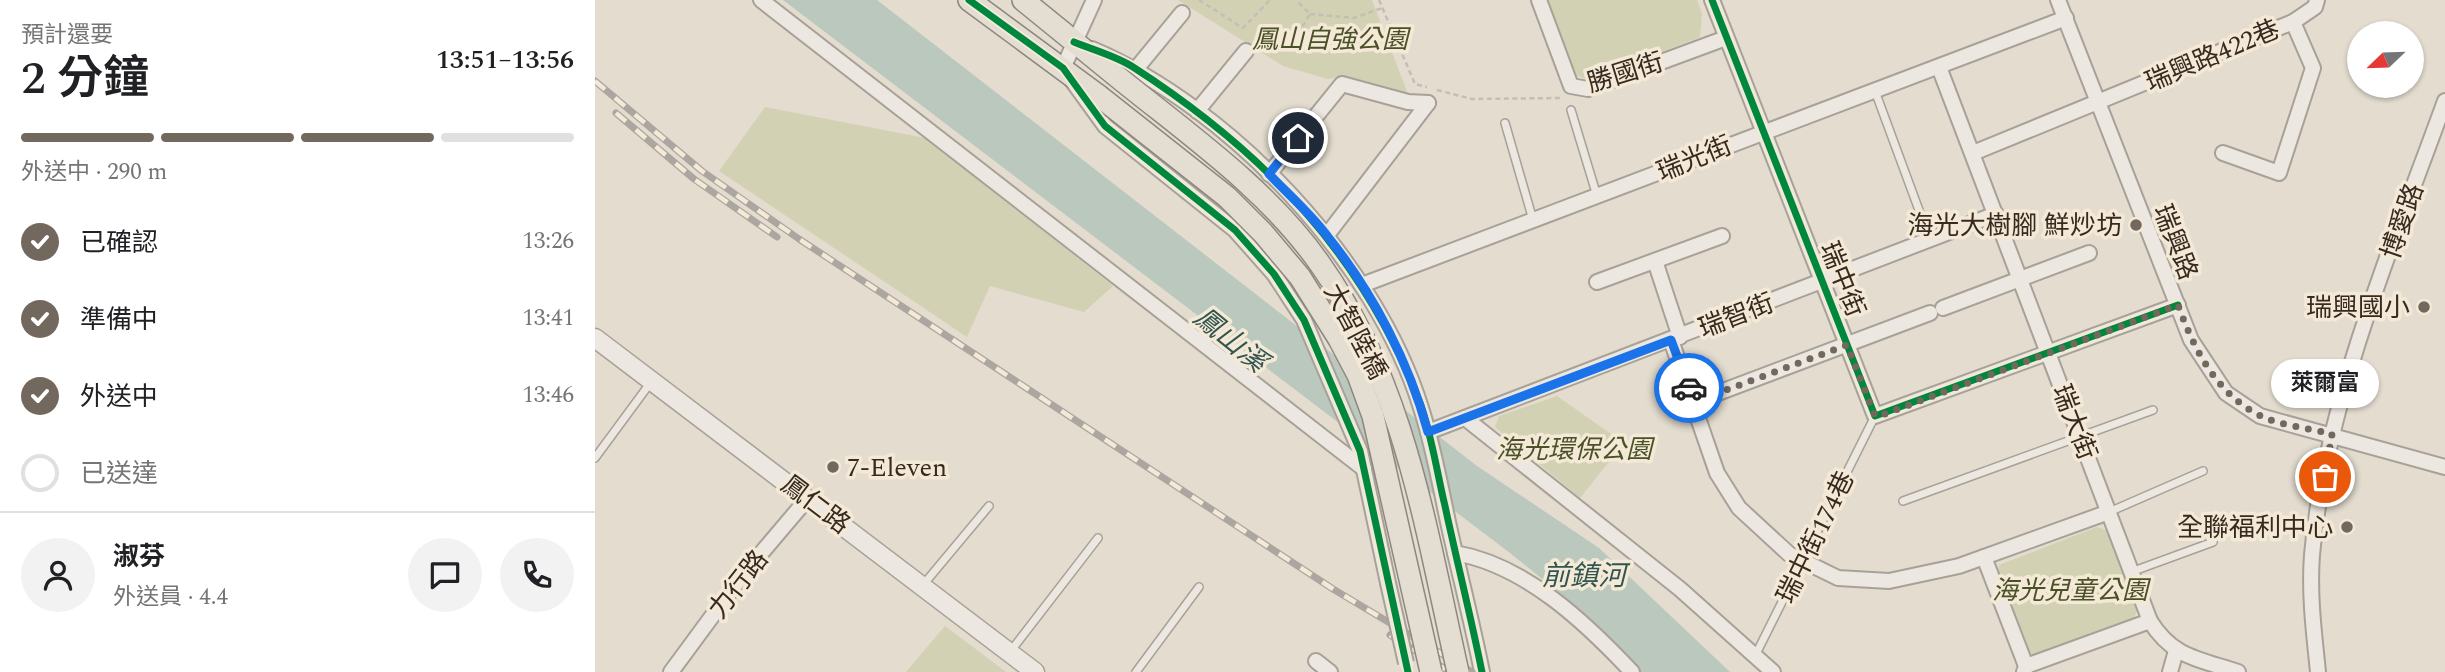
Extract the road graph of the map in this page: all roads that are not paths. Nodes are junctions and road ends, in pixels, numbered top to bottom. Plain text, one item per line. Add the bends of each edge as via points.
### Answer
1 (761, 0) edge
2 (969, 0) edge
3 (1023, 0) edge
4 (1094, 0) edge
5 (1539, 0) edge
6 (1712, 0) edge
7 (2058, 0) edge
8 (2317, 0) edge
9 (1182, 13) dead end
10 (2066, 18) junction
11 (2293, 22) junction
12 (1726, 38) junction
13 (1074, 42) junction
14 (1246, 51) dead end
15 (1939, 67) junction
16 (1063, 68) junction
17 (1136, 69) junction
18 (1874, 90) junction
19 (2445, 101) edge
20 (2100, 102) junction
21 (1571, 110) dead end
22 (1197, 111) junction
23 (1505, 123) dead end
24 (1761, 132) junction
25 (1973, 153) junction
26 (2223, 153) dead end
27 (1269, 174) junction
28 (1597, 197) junction
29 (1996, 214) junction
30 (1534, 221) junction
31 (1327, 235) junction
32 (1722, 236) dead end
33 (1930, 240) junction
34 (2089, 253) dead end
35 (1655, 261) junction
36 (2021, 279) junction
37 (1597, 282) dead end
38 (1822, 282) junction
39 (1362, 285) junction
40 (2178, 305) junction
41 (595, 338) edge
42 (1676, 338) junction
43 (1847, 345) junction
44 (2049, 354) junction
45 (651, 381) junction
46 (1694, 402) junction
47 (2153, 410) dead end
48 (1875, 416) junction
49 (1465, 418) junction
50 (2332, 434) junction
51 (1429, 437) junction
52 (2081, 438) junction
53 (595, 458) edge
54 (2445, 467) edge
55 (1364, 469) junction
56 (2203, 471) dead end
57 (808, 498) junction
58 (1903, 501) dead end
59 (989, 506) dead end
60 (2109, 512) junction
61 (1098, 538) dead end
62 (2213, 542) dead end
63 (1455, 554) junction
64 (1984, 557) junction
65 (1804, 562) junction
66 (2131, 572) junction
67 (922, 586) junction
68 (1199, 587) dead end
69 (2150, 621) junction
70 (1009, 652) junction
71 (2176, 652) junction
72 (1754, 657) junction
73 (1316, 661) dead end
74 (1481, 666) edge
75 (1407, 667) edge
76 (2025, 669) edge
77 (671, 672) edge
78 (1035, 672) edge
79 (1136, 672) edge
80 (1330, 672) edge
81 (1431, 672) edge
82 (1458, 672) edge
83 (1632, 672) edge
84 (1773, 672) edge
85 (2170, 672) edge
86 (2238, 672) edge
87 (2318, 672) edge

1 - 55 street
2 - 16 main road, 大智陸橋
3 - 13 main road, 大智陸橋
4 - 13 street
5 - 12 street, 勝國街 via 1571,86 1588,89
6 - 12 street, 瑞中街
7 - 10 street, 瑞興路
8 - 11 street, 瑞興路422巷 via 2315,7
9 - 17 street
10 - 15 street, 瑞光街
10 - 20 street, 瑞興路
11 - 20 street, 瑞興路422巷
11 - 26 street via 2313,68 2279,173
12 - 24 street, 瑞中街
13 - 16 street
13 - 17 street
13 - 82 main road, 大智陸橋, bridge via 1243,180 1320,263 1377,365 1409,452
14 - 22 street
15 - 18 street, 瑞光街
15 - 25 street, 瑞大街
16 - 55 street via 1105,126 1235,230 1274,274 1304,320
16 - 81 main road, 大智陸橋, bridge via 1227,197 1300,277 1339,339 1373,416
17 - 22 street
18 - 24 street, 瑞光街
18 - 33 lane
19 - 50 street, 博愛路
20 - 25 street, 瑞興路422巷
20 - 40 street, 瑞興路
21 - 28 lane
22 - 27 street
23 - 30 lane
24 - 28 street, 瑞光街
24 - 38 street, 瑞中街
25 - 29 street, 瑞大街
27 - 31 street
27 - 31 street via 1342,84 1428,103
28 - 30 street, 瑞光街
29 - 33 street, 瑞智街
29 - 36 street, 瑞大街
30 - 39 street, 瑞光街
31 - 39 street
32 - 35 street
33 - 38 street, 瑞智街
34 - 36 street
35 - 37 street
35 - 42 street
36 - 43 street
36 - 44 street, 瑞大街
38 - 42 street, 瑞智街
38 - 43 street, 瑞中街
39 - 51 street via 1421,405
40 - 44 street
40 - 50 street, 瑞興路 via 2191,341 2225,393 2260,416
41 - 45 street, 鳳仁路
42 - 46 street, 瑞智街
42 - 49 street
43 - 46 street
43 - 48 street, 瑞中街
44 - 48 street
44 - 52 street, 瑞大街
45 - 53 lane
45 - 57 street, 鳳仁路
46 - 65 street, 瑞智街 via 1717,473 1739,508
47 - 52 lane
48 - 65 lane, 瑞中街174巷
49 - 51 street
49 - 72 street via 1680,589
50 - 54 street, 瑞興路
50 - 87 street, 博愛路 via 2312,555
51 - 63 street
52 - 58 lane
52 - 60 street, 瑞大街
55 - 75 street, bridge
56 - 60 lane
57 - 67 street, 鳳仁路
57 - 77 street, 力行路 via 741,577
59 - 67 lane
60 - 64 street, 瑞智街
60 - 66 street, 瑞大街
61 - 70 lane
62 - 66 lane
63 - 74 street
63 - 83 street via 1486,558 1542,592 1594,632
64 - 65 street, 瑞智街 via 1889,581 1838,578
64 - 76 street
65 - 72 lane, 瑞中街174巷
66 - 69 street, 瑞大街
67 - 70 street, 鳳仁路
68 - 79 lane
69 - 71 street, 瑞大街 via 2163,642
69 - 76 street
70 - 78 street, 鳳仁路
71 - 85 street
71 - 86 street
72 - 84 street
73 - 80 street

